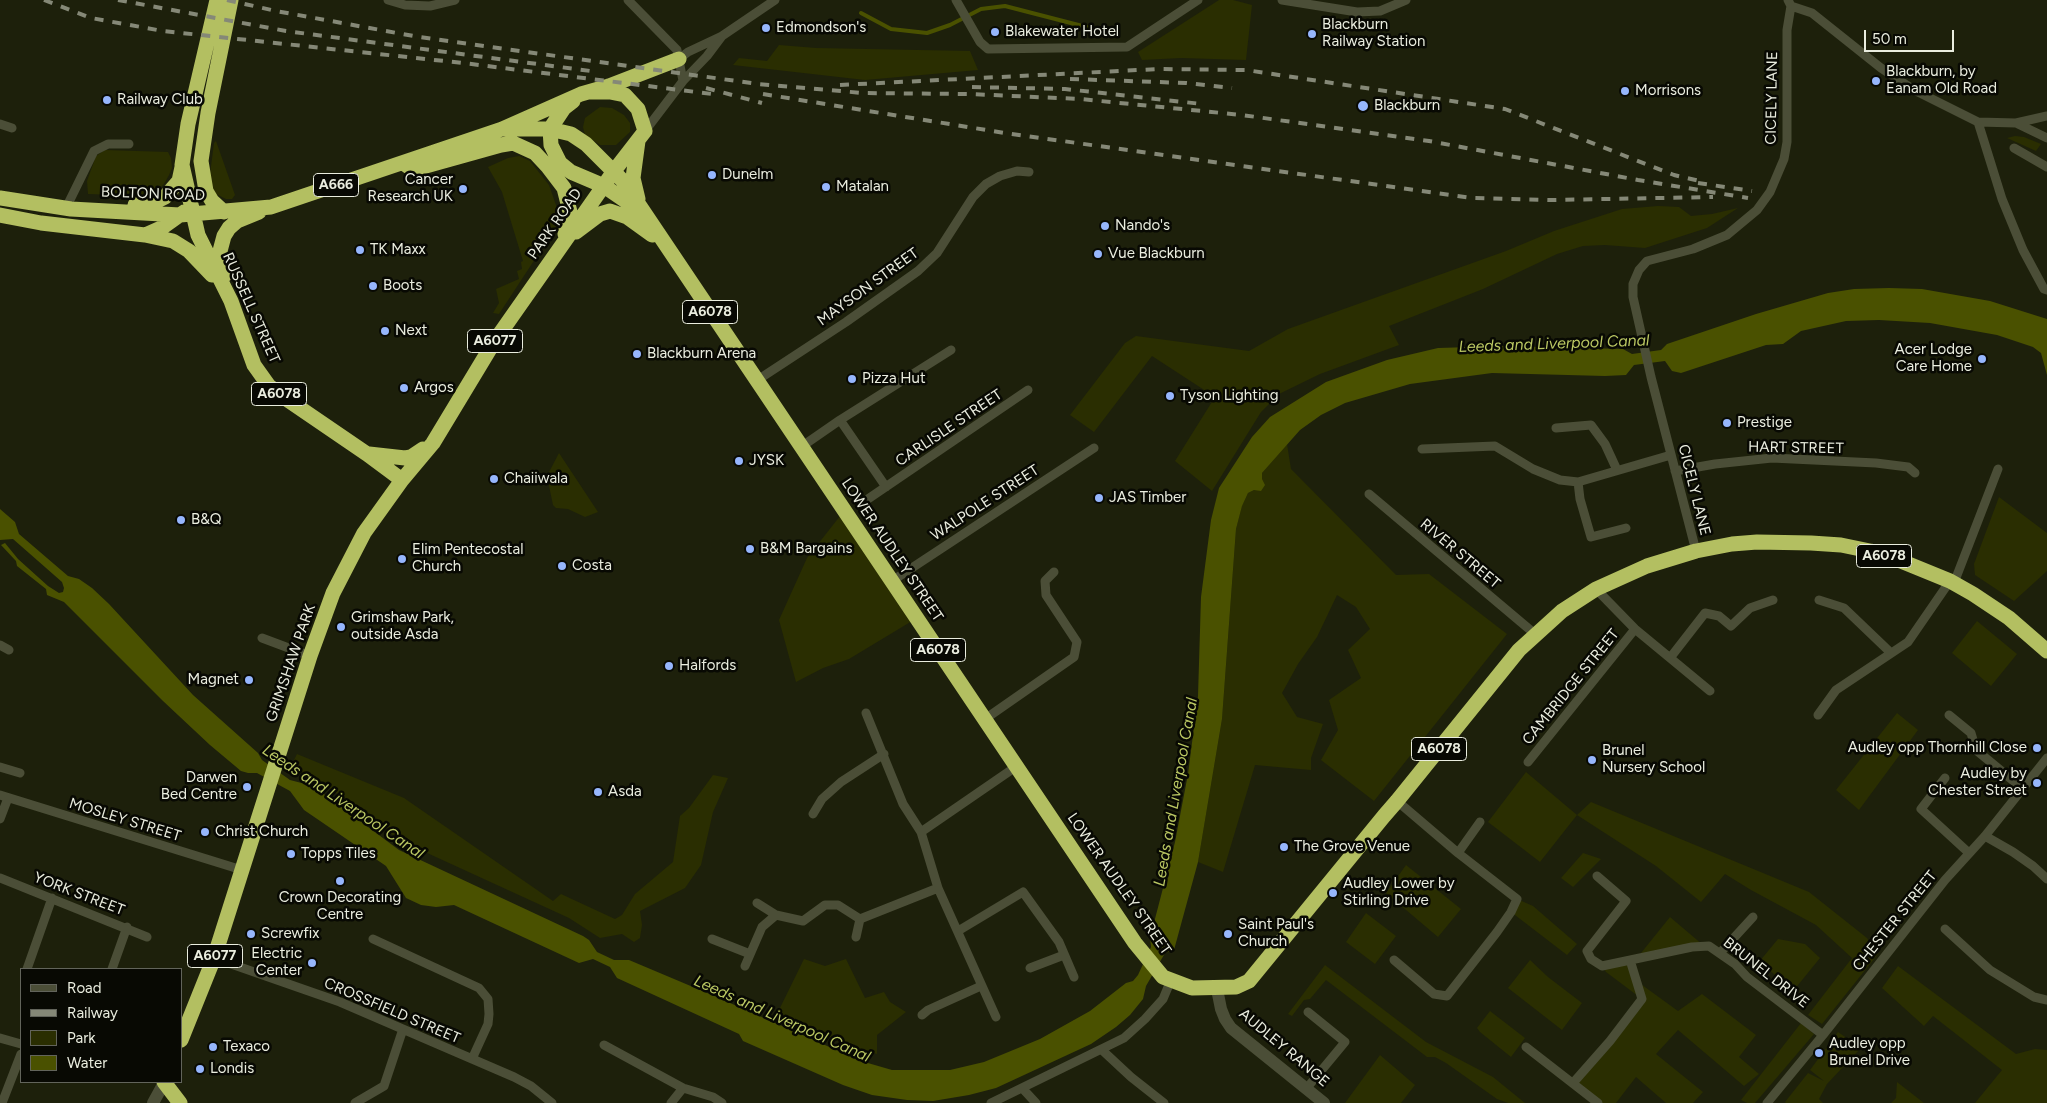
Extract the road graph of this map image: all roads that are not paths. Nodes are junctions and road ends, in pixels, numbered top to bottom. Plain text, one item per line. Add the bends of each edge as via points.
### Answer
1 (217, 0) edge
2 (230, 0) edge
3 (388, 0) edge
4 (455, 0) edge
5 (628, 0) edge
6 (776, 0) edge
7 (1198, 0) edge
8 (1282, 0) edge
9 (1406, 0) edge
10 (1789, 3) edge
11 (958, 4) edge
12 (722, 36) junction
13 (674, 56) junction
14 (683, 80) junction
15 (585, 93) junction
16 (2047, 116) edge
17 (1978, 122) junction
18 (2016, 123) junction
19 (0, 124) edge
20 (12, 128) dead end
21 (550, 129) junction
22 (502, 130) junction
23 (641, 136) junction
24 (2047, 138) edge
25 (129, 144) dead end
26 (2014, 148) dead end
27 (201, 161) junction
28 (401, 164) junction
29 (182, 165) junction
30 (2047, 167) edge
31 (614, 171) junction
32 (1029, 172) dead end
33 (604, 186) junction
34 (0, 198) edge
35 (272, 207) junction
36 (66, 208) junction
37 (94, 210) junction
38 (188, 211) junction
39 (224, 212) junction
40 (643, 214) junction
41 (0, 216) edge
42 (144, 235) junction
43 (563, 242) junction
44 (663, 243) junction
45 (2047, 290) edge
46 (230, 301) junction
47 (950, 350) dead end
48 (756, 381) junction
49 (1028, 390) dead end
50 (840, 420) junction
51 (1556, 428) dead end
52 (433, 443) junction
53 (801, 447) junction
54 (1094, 448) dead end
55 (1422, 449) dead end
56 (367, 454) junction
57 (1671, 455) junction
58 (1998, 469) dead end
59 (1617, 470) junction
60 (1675, 472) junction
61 (1915, 473) dead end
62 (402, 480) junction
63 (1578, 482) junction
64 (886, 488) junction
65 (1368, 494) dead end
66 (865, 501) dead end
67 (1626, 528) dead end
68 (1696, 551) junction
69 (1054, 572) dead end
70 (892, 581) junction
71 (1952, 582) junction
72 (1596, 589) junction
73 (1773, 600) dead end
74 (1819, 600) dead end
75 (1635, 629) junction
76 (1535, 634) junction
77 (262, 638) dead end
78 (2047, 651) edge
79 (1891, 653) junction
80 (310, 656) junction
81 (1670, 658) junction
82 (1710, 690) dead end
83 (866, 713) dead end
84 (1818, 715) dead end
85 (1949, 715) dead end
86 (985, 719) junction
87 (884, 754) junction
88 (2047, 758) edge
89 (1528, 762) dead end
90 (1017, 766) junction
91 (0, 767) edge
92 (20, 773) dead end
93 (1945, 778) dead end
94 (2022, 788) junction
95 (4, 796) edge
96 (1397, 801) junction
97 (813, 814) dead end
98 (0, 820) edge
99 (1480, 822) dead end
100 (921, 832) junction
101 (1985, 836) junction
102 (1458, 853) junction
103 (1969, 853) junction
104 (242, 870) junction
105 (1597, 876) dead end
106 (0, 878) edge
107 (2047, 879) edge
108 (938, 888) junction
109 (52, 898) junction
110 (757, 903) dead end
111 (776, 915) junction
112 (1753, 917) dead end
113 (860, 919) junction
114 (127, 927) junction
115 (1945, 929) dead end
116 (958, 931) junction
117 (147, 937) dead end
118 (856, 937) dead end
119 (712, 939) dead end
120 (373, 940) dead end
121 (750, 954) junction
122 (1720, 954) junction
123 (1064, 956) junction
124 (214, 958) junction
125 (1394, 960) dead end
126 (1630, 960) junction
127 (745, 966) dead end
128 (27, 968) edge
129 (112, 968) edge
130 (1030, 968) dead end
131 (1074, 977) dead end
132 (1167, 978) junction
133 (981, 986) junction
134 (1217, 989) junction
135 (2047, 1000) edge
136 (1308, 1012) dead end
137 (922, 1015) dead end
138 (996, 1017) dead end
139 (403, 1029) junction
140 (1823, 1035) junction
141 (0, 1038) edge
142 (182, 1038) edge
143 (20, 1044) edge
144 (604, 1045) dead end
145 (1526, 1047) dead end
146 (1102, 1050) junction
147 (20, 1056) edge
148 (472, 1059) junction
149 (162, 1083) edge
150 (163, 1083) edge
151 (1573, 1083) junction
152 (683, 1088) junction
153 (1022, 1089) junction
154 (1306, 1089) junction
155 (2, 1098) edge
156 (1770, 1102) edge
157 (153, 1103) edge
158 (180, 1103) edge
159 (355, 1103) edge
160 (552, 1103) edge
161 (671, 1103) edge
162 (722, 1103) edge
163 (991, 1103) edge
164 (1036, 1103) edge
165 (1164, 1103) edge
166 (1324, 1103) edge
167 (1598, 1103) edge

1 - 29 highway, A6078
2 - 27 highway
3 - 4 street via 405,6 430,6
5 - 13 street
6 - 12 street
7 - 11 street via 1127,47 988,49 980,42
8 - 9 street via 1362,12 1389,9
10 - 17 street via 1812,13 1914,90
10 - 57 street, CICELY LANE via 1787,142 1784,159 1770,192 1756,210 1727,235 1693,249 1648,261 1639,270 1633,284 1633,297
12 - 13 street
12 - 14 street, PARK ROAD
13 - 14 street
13 - 15 highway
14 - 23 street, PARK ROAD
15 - 21 highway via 564,108
15 - 22 highway
15 - 23 highway via 625,95 638,109
16 - 18 street
17 - 18 street
17 - 45 street via 2002,200 2023,250
18 - 24 street
19 - 20 street
21 - 22 highway, A6078
21 - 31 highway, A6078 via 579,139
21 - 33 highway via 551,145 562,165 570,172
22 - 28 highway, BOLTON ROAD / A666
23 - 31 highway, PARK ROAD
23 - 40 highway via 634,178
25 - 36 street via 108,144 94,151
26 - 30 street
27 - 38 highway via 195,200
27 - 39 highway via 206,190
28 - 35 highway, BOLTON ROAD / A666
28 - 43 highway via 415,169 500,145 513,144 535,153 555,174 566,194 570,220
29 - 37 highway, A6078 via 178,181 165,197 153,203
29 - 38 highway, A6078
31 - 33 highway, PARK ROAD
31 - 40 highway, LOWER AUDLEY STREET / A6078
32 - 48 street, MAYSON STREET via 1017,171 986,184 972,196 936,253 918,271
33 - 40 highway
33 - 43 highway, PARK ROAD
34 - 36 highway, BOLTON ROAD / A666
35 - 39 highway, BOLTON ROAD / A666
35 - 46 highway via 238,222 224,236 220,251
36 - 37 highway, BOLTON ROAD / A666
37 - 38 highway, BOLTON ROAD / A666
38 - 39 highway, BOLTON ROAD / A666
38 - 42 highway
38 - 46 highway, RUSSELL STREET / A6078
40 - 44 highway, LOWER AUDLEY STREET / A6078
41 - 42 highway
42 - 46 highway via 173,241 189,251 207,268
43 - 44 highway, LOWER AUDLEY STREET / A6078 via 600,214 610,211 633,221
43 - 52 highway, PARK ROAD / A6077 via 494,342
44 - 48 highway, LOWER AUDLEY STREET / A6078
46 - 56 highway, RUSSELL STREET / A6078 via 254,366 269,386
47 - 50 street
48 - 53 highway, LOWER AUDLEY STREET / A6078
49 - 64 street, CARLISLE STREET
50 - 53 street
50 - 64 street
51 - 59 street via 1591,425 1605,444
52 - 56 highway via 411,457
52 - 62 highway, PARK ROAD / A6077
53 - 70 highway, LOWER AUDLEY STREET / A6078
54 - 70 street, WALPOLE STREET
55 - 63 street via 1494,446 1533,469 1560,480
56 - 62 highway, RUSSELL STREET / A6078
57 - 59 street
57 - 60 street, CICELY LANE
58 - 71 street
59 - 63 street
60 - 61 street, HART STREET via 1772,458 1876,463 1908,467
60 - 68 street, CICELY LANE
62 - 80 highway, GRIMSHAW PARK / A6077 via 364,533 333,593
63 - 67 street via 1591,537
64 - 66 street, CARLISLE STREET
65 - 76 street, RIVER STREET
68 - 71 highway, A6078 via 1757,542 1840,546 1870,551
68 - 72 highway, A6078 via 1647,566
69 - 86 street via 1045,581 1046,595 1077,642 1074,657
70 - 86 highway, LOWER AUDLEY STREET / A6078
71 - 78 highway, A6078 via 2009,618
71 - 79 street via 1908,642
72 - 75 street
72 - 76 highway, A6078
73 - 81 street via 1750,608 1731,626 1719,616 1705,613
74 - 79 street via 1844,608
75 - 81 street
75 - 89 street, CAMBRIDGE STREET
76 - 96 highway, A6078
77 - 80 street
79 - 84 street via 1836,690
80 - 104 highway, GRIMSHAW PARK / A6077
81 - 82 street
83 - 87 street
85 - 94 street via 1971,733 1976,750
86 - 90 highway, LOWER AUDLEY STREET / A6078
87 - 97 street via 841,782 822,799
87 - 100 street via 903,804
88 - 94 street, CHESTER STREET
90 - 100 street
90 - 132 highway, LOWER AUDLEY STREET / A6078 via 1135,943
91 - 92 street
93 - 103 street via 1921,809
94 - 101 street, CHESTER STREET
95 - 98 street
95 - 104 street, MOSLEY STREET
96 - 102 street
96 - 134 highway, A6078 via 1249,981 1236,987
99 - 102 street
100 - 108 street
101 - 103 street, CHESTER STREET
101 - 107 street via 2013,852
102 - 125 street via 1517,899 1512,912 1447,996 1434,994
103 - 140 street, CHESTER STREET
104 - 124 highway, GRIMSHAW PARK / A6077
105 - 126 street, BRUNEL DRIVE via 1626,901 1587,951 1591,959 1602,966
106 - 109 street, YORK STREET
108 - 113 street
108 - 116 street
109 - 114 street, YORK STREET
109 - 128 street
110 - 111 street
111 - 113 street via 802,920 825,906 838,905
111 - 121 street via 762,927
112 - 122 street
113 - 118 street
114 - 117 street, YORK STREET
114 - 129 street
115 - 135 street via 1990,970 2034,997
116 - 123 street via 1023,892 1056,938
116 - 133 street
119 - 121 street
120 - 148 street via 479,988 488,999 490,1014
121 - 127 street
122 - 126 street, BRUNEL DRIVE via 1704,945
122 - 140 street, BRUNEL DRIVE
123 - 130 street
123 - 131 street
124 - 139 street, CROSSFIELD STREET via 340,1002
124 - 142 highway, GRIMSHAW PARK / A6077
126 - 151 street via 1642,999
132 - 134 highway, A6078 via 1192,988
132 - 146 street via 1163,999 1145,1019 1124,1038
133 - 137 street
133 - 138 street
134 - 154 street, AUDLEY RANGE via 1221,1009 1231,1028
136 - 154 street via 1345,1042
139 - 148 street, CROSSFIELD STREET
139 - 159 street via 384,1086
140 - 156 street, CHESTER STREET
141 - 143 street
144 - 152 street
145 - 151 street
146 - 153 street
146 - 165 street
147 - 155 street
148 - 160 street, CROSSFIELD STREET via 531,1086
149 - 157 street
150 - 158 highway
151 - 167 street
152 - 161 street
152 - 162 street
153 - 163 street
153 - 164 street
154 - 166 street, AUDLEY RANGE

